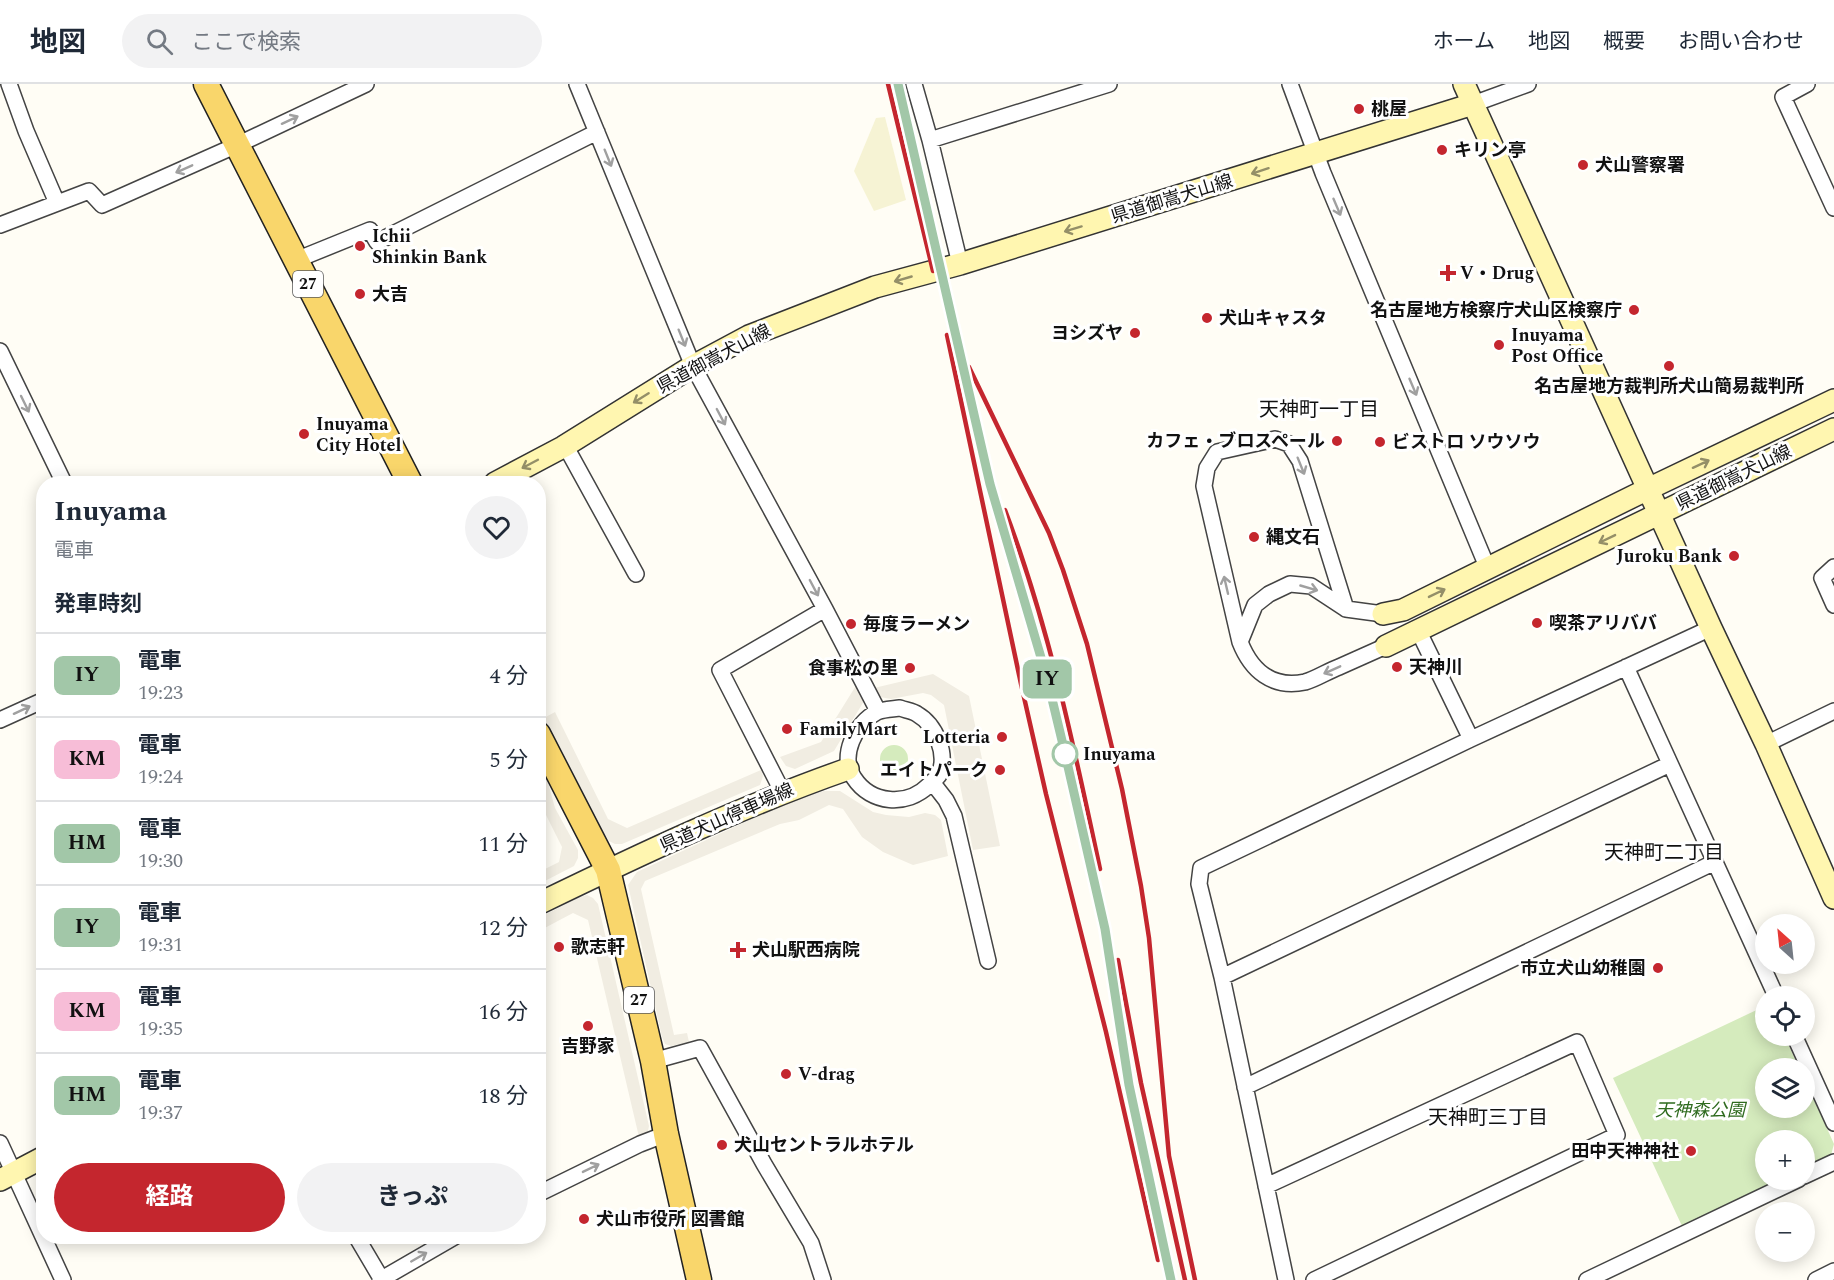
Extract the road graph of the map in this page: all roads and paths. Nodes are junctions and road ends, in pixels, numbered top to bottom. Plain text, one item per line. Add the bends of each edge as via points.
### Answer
1 (9, 84) edge
2 (206, 84) edge
3 (366, 84) edge
4 (577, 84) edge
5 (914, 84) edge
6 (1109, 84) edge
7 (1290, 84) edge
8 (1464, 84) edge
9 (1528, 84) edge
10 (1807, 84) edge
11 (1473, 104) junction
12 (597, 132) junction
13 (930, 140) junction
14 (237, 145) junction
15 (1315, 153) junction
16 (57, 203) junction
17 (1834, 208) edge
18 (0, 225) edge
19 (296, 261) junction
20 (960, 264) junction
21 (0, 351) edge
22 (693, 366) junction
23 (1834, 400) edge
24 (1834, 429) edge
25 (565, 445) junction
26 (61, 476) edge
27 (406, 476) edge
28 (508, 476) edge
29 (1648, 489) junction
30 (1660, 514) junction
31 (1834, 567) edge
32 (1488, 569) junction
33 (636, 574) dead end
34 (1834, 605) edge
35 (825, 609) junction
36 (1346, 609) junction
37 (1383, 615) joint
38 (1711, 628) junction
39 (1419, 630) junction
40 (1240, 642) junction
41 (1386, 646) joint
42 (1626, 667) junction
43 (36, 704) edge
44 (878, 711) junction
45 (1834, 711) edge
46 (0, 720) edge
47 (1470, 740) junction
48 (1766, 744) junction
49 (546, 750) edge
50 (1670, 764) junction
51 (848, 770) junction
52 (932, 782) junction
53 (783, 792) junction
54 (1714, 862) junction
55 (608, 870) junction
56 (1834, 898) edge
57 (546, 900) edge
58 (988, 961) dead end
59 (1222, 977) junction
60 (1771, 986) edge
61 (1799, 1046) edge
62 (653, 1061) junction
63 (1245, 1087) junction
64 (1834, 1123) edge
65 (666, 1134) junction
66 (0, 1143) edge
67 (36, 1161) edge
68 (1834, 1162) edge
69 (1815, 1171) edge
70 (7, 1177) edge
71 (1266, 1186) junction
72 (546, 1190) edge
73 (1776, 1190) edge
74 (36, 1230) edge
75 (43, 1244) edge
76 (361, 1244) edge
77 (442, 1244) edge
78 (1834, 1272) edge
79 (63, 1280) edge
80 (381, 1280) edge
81 (699, 1280) edge
82 (823, 1280) edge
83 (1286, 1280) edge
84 (1314, 1280) edge
85 (1587, 1280) edge
86 (1816, 1280) edge

1 - 16 street
2 - 14 main road, 27
14 -> 3 street
4 - 12 street
5 - 13 street
6 - 13 street
7 - 15 street
8 - 11 main road
9 - 11 street
10 - 17 street via 1783,97
11 - 15 main road, 県道御嵩犬山線
11 - 29 main road, 県道御嵩犬山線
12 - 19 street via 377,242 370,230
12 -> 22 street
13 - 20 street
14 -> 16 street via 102,205 89,191
14 - 19 main road, 27
15 -> 20 main road, 県道御嵩犬山線
15 -> 32 street
16 - 18 street
19 - 27 main road, 27
20 -> 22 main road, 県道御嵩犬山線 via 875,287 749,336
21 -> 26 street
22 -> 25 main road, 県道御嵩犬山線
22 -> 35 street
29 -> 23 main road, 県道御嵩犬山線
24 - 30 main road, 県道御嵩犬山線
25 -> 28 main road, 県道御嵩犬山線
25 - 33 street
29 - 30 main road, 県道御嵩犬山線
29 - 32 main road
30 - 38 main road
30 -> 39 main road
31 - 34 street via 1821,578
37 -> 32 main road via 1403,610
35 - 44 street
35 - 53 street via 720,670
36 - 37 street
40 -> 36 street via 1255,605 1290,584 1311,586
40 -> 36 street via 1204,486 1207,468 1217,452 1275,439 1289,444 1300,461
38 - 42 street
38 - 48 main road
39 - 41 main road
39 - 47 street
41 -> 40 street via 1305,682 1284,682 1256,670
42 - 47 street
42 - 50 street
46 -> 43 street
44 - 51 street via 861,726 848,749
44 - 52 street via 900,708 917,714 934,729 942,751 939,775
45 - 48 street
47 - 59 street via 1201,868 1199,884
48 - 56 main road
49 - 55 main road, 27
50 - 54 street
50 - 59 street
51 - 52 street via 860,786 878,798 899,801 922,792
51 - 53 main road, 県道犬山停車場線
52 - 58 street via 954,816
53 - 55 main road, 県道犬山停車場線
54 - 60 street
54 - 63 street
55 - 57 main road, 県道犬山停車場線
55 - 62 main road, 27
59 - 63 street
61 - 64 street
62 - 65 main road, 27
62 - 82 street via 700,1048 811,1243
63 - 71 street
72 -> 65 street
65 - 81 main road, 27
66 - 70 street
67 - 70 main road
68 - 69 street
70 - 74 street
71 - 83 street
71 - 84 street via 1577,1042 1617,1135
73 - 85 street
75 - 79 street
76 - 80 street
80 -> 77 street
78 - 86 street

